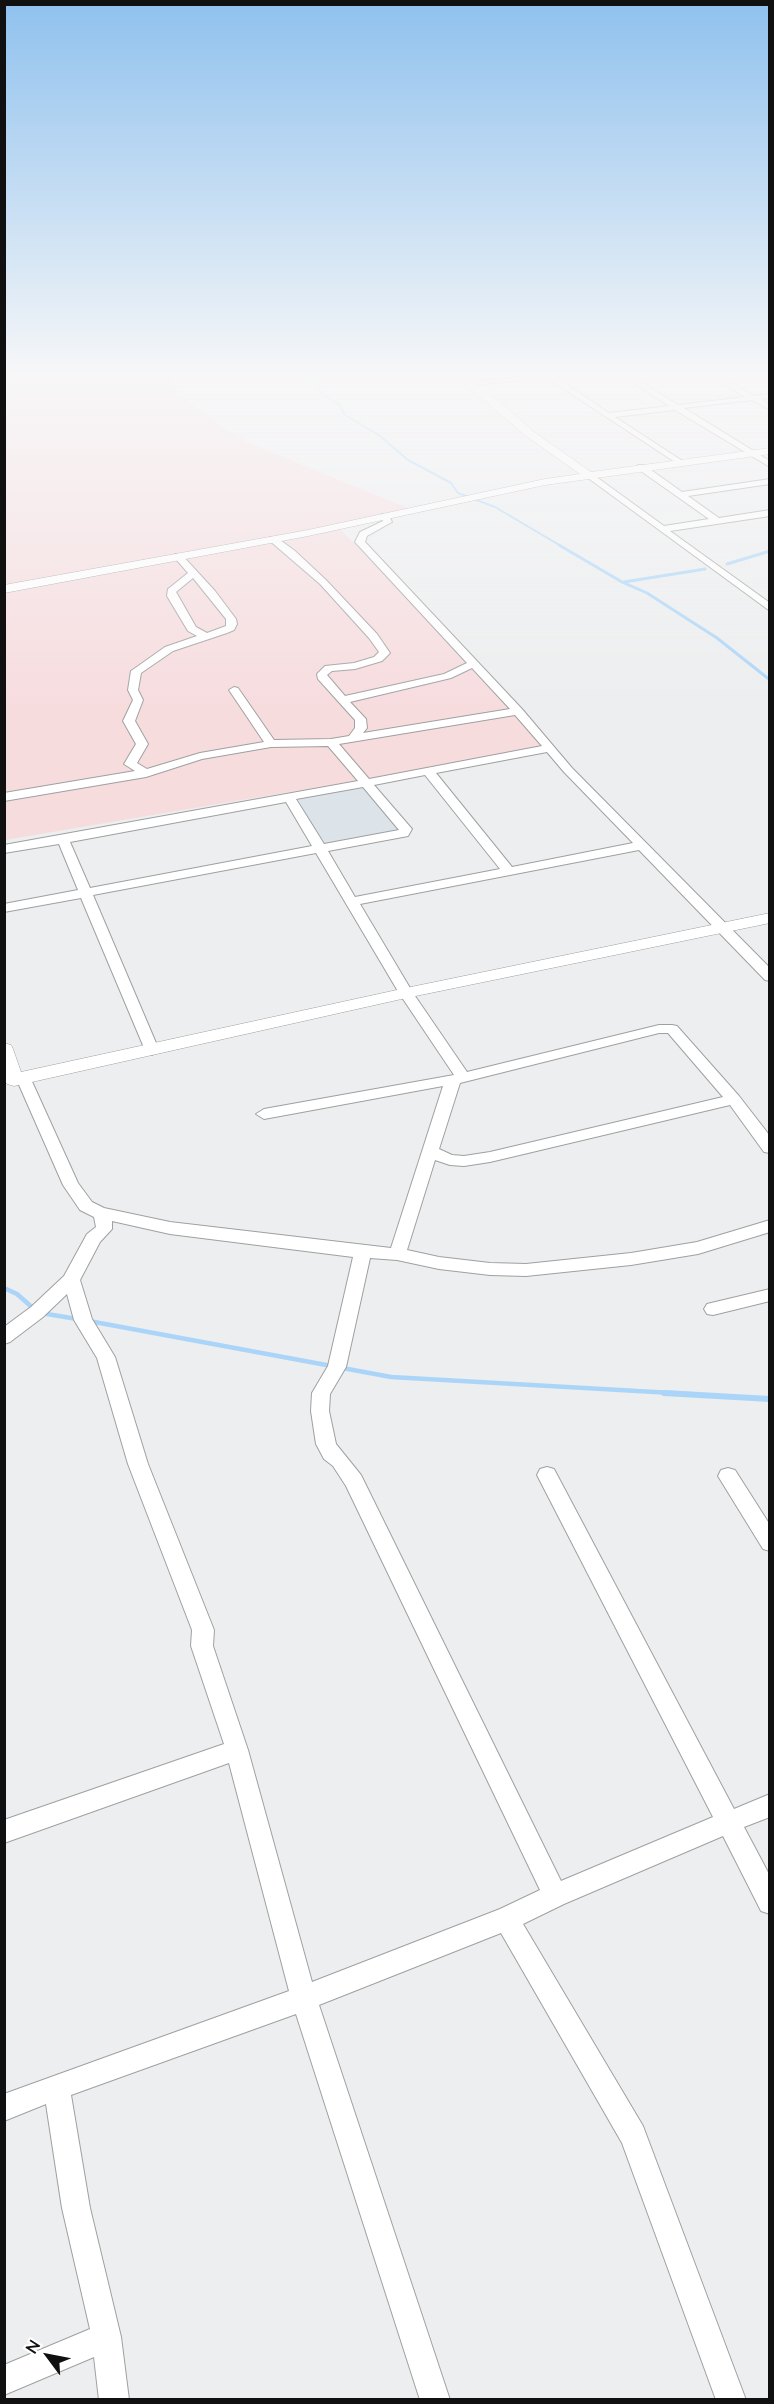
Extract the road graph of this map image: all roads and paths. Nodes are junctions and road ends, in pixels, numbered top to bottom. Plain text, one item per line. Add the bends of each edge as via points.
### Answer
1 (538, 485) edge
2 (602, 485) edge
3 (666, 485) edge
4 (743, 485) edge
5 (679, 495) junction
6 (770, 513) edge
7 (385, 516) junction
8 (717, 521) junction
9 (663, 529) junction
10 (273, 539) junction
11 (178, 556) junction
12 (194, 573) junction
13 (4, 589) edge
14 (770, 596) edge
15 (757, 598) junction
16 (770, 608) edge
17 (206, 637) junction
18 (473, 664) junction
19 (234, 690) dead end
20 (343, 700) junction
21 (518, 711) junction
22 (353, 738) junction
23 (332, 742) junction
24 (271, 744) junction
25 (550, 748) junction
26 (429, 772) junction
27 (146, 773) junction
28 (368, 783) junction
29 (4, 797) edge
30 (289, 797) junction
31 (63, 840) junction
32 (643, 845) junction
33 (320, 848) junction
34 (4, 849) edge
35 (509, 872) junction
36 (86, 893) junction
37 (352, 902) junction
38 (4, 908) edge
39 (770, 918) edge
40 (724, 928) junction
41 (770, 977) edge
42 (406, 993) junction
43 (4, 1049) edge
44 (152, 1050) junction
45 (458, 1078) junction
46 (14, 1080) edge
47 (734, 1099) junction
48 (264, 1114) dead end
49 (770, 1148) edge
50 (431, 1152) junction
51 (100, 1213) junction
52 (770, 1226) edge
53 (363, 1252) junction
54 (397, 1254) junction
55 (71, 1280) junction
56 (770, 1295) edge
57 (713, 1309) dead end
58 (4, 1337) edge
59 (547, 1475) dead end
60 (728, 1476) dead end
61 (770, 1543) edge
62 (237, 1750) junction
63 (770, 1805) edge
64 (728, 1822) junction
65 (4, 1832) edge
66 (555, 1895) junction
67 (770, 1902) edge
68 (506, 1919) junction
69 (304, 1998) junction
70 (57, 2087) junction
71 (4, 2108) edge
72 (106, 2337) junction
73 (4, 2380) edge
74 (114, 2400) edge
75 (435, 2400) edge
76 (731, 2400) edge

1 - 7 street
2 - 9 street
3 - 5 street
4 - 5 street
5 - 8 street
6 - 8 street
7 - 10 street
7 - 18 street via 388,522 363,534 360,542
8 - 9 street
9 - 15 street
10 - 11 street
10 - 20 street via 323,582 385,653 378,659 329,668 322,674
11 - 12 street
11 - 13 street
12 - 17 street via 171,591 192,629
12 - 17 street via 231,619 230,628
14 - 15 street
15 - 16 street
17 - 27 street via 156,656 136,671 133,690 138,700 129,721 142,744 130,764
18 - 20 street via 447,676
18 - 21 street
19 - 24 street
20 - 22 street via 362,724
21 - 22 street
21 - 25 street
22 - 23 street
23 - 24 street
23 - 28 street
24 - 27 street via 182,760
25 - 26 street
25 - 32 street
26 - 28 street
26 - 35 street
27 - 29 street
28 - 30 street
28 - 33 street via 406,831
30 - 31 street
30 - 33 street
31 - 34 street
31 - 36 street
32 - 35 street
32 - 40 street
33 - 36 street
33 - 37 street
35 - 37 street
36 - 38 street
36 - 44 street
37 - 42 street
39 - 40 street
40 - 41 street
40 - 42 street
42 - 44 street
42 - 45 street
43 - 46 street
44 - 46 street
45 - 47 street via 658,1029 672,1029
45 - 48 street
45 - 50 street
46 - 51 street via 71,1185 86,1206
47 - 49 street
47 - 50 street via 490,1157 450,1160
50 - 54 street
51 - 53 street via 170,1228
51 - 55 street via 104,1229 93,1238
52 - 54 street via 698,1248 567,1267 490,1269
53 - 54 street
53 - 66 street via 337,1367 321,1393 326,1444 354,1480
55 - 58 street
55 - 62 street via 83,1320 106,1357 138,1464 203,1630 202,1646
56 - 57 street
59 - 64 street
60 - 61 street
62 - 65 street
62 - 69 street
63 - 64 street
64 - 66 street
64 - 67 street
66 - 68 street
68 - 69 street
68 - 76 street via 633,2136
69 - 70 street
69 - 75 street
70 - 71 street
70 - 72 street via 76,2208
72 - 73 street
72 - 74 street

